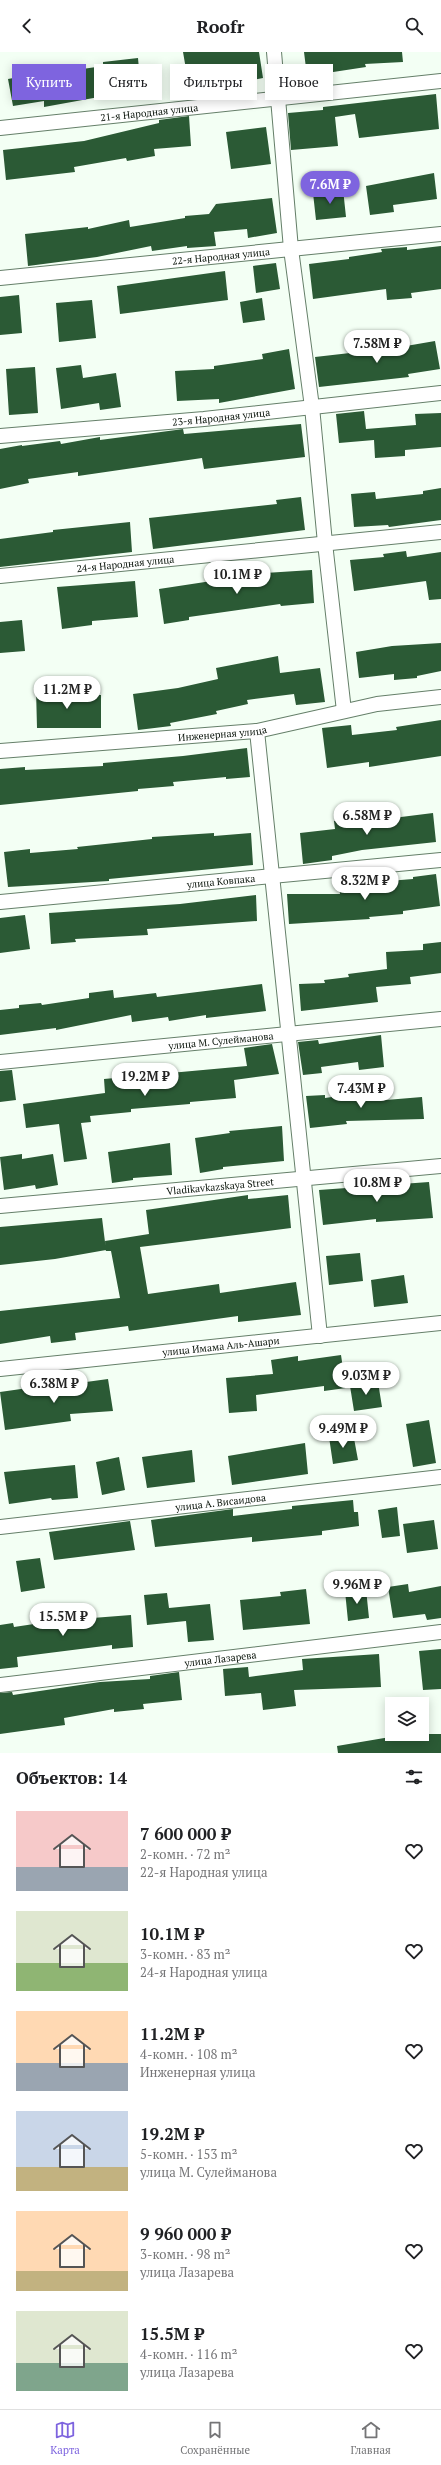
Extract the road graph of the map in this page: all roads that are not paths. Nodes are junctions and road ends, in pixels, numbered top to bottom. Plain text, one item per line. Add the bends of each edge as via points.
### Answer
1 (274, 52) edge
2 (275, 64) edge
3 (441, 82) edge
4 (333, 93) edge
5 (267, 100) edge
6 (277, 100) edge
7 (0, 128) edge
8 (441, 234) edge
9 (291, 249) junction
10 (0, 278) edge
11 (441, 393) edge
12 (312, 407) junction
13 (0, 436) edge
14 (441, 532) edge
15 (325, 543) junction
16 (0, 576) edge
17 (441, 697) edge
18 (344, 712) junction
19 (257, 731) junction
20 (0, 752) edge
21 (441, 860) edge
22 (272, 876) junction
23 (0, 902) edge
24 (441, 1019) edge
25 (287, 1034) junction
26 (0, 1062) edge
27 (441, 1166) edge
28 (303, 1180) junction
29 (0, 1206) edge
30 (441, 1323) edge
31 (320, 1336) junction
32 (0, 1369) edge
33 (441, 1477) edge
34 (0, 1527) edge
35 (441, 1632) edge
36 (0, 1685) edge

1 - 2 street
3 - 4 street, 21-я Народная улица
5 - 7 street, 21-я Народная улица
6 - 9 street
8 - 9 street, 22-я Народная улица
9 - 10 street, 22-я Народная улица
9 - 12 street
11 - 12 street, 23-я Народная улица
12 - 13 street, 23-я Народная улица
12 - 15 street
14 - 15 street, 24-я Народная улица
15 - 16 street, 24-я Народная улица
15 - 18 street
17 - 18 street, Инженерная улица via 377,704
18 - 19 street, Инженерная улица
19 - 20 street, Инженерная улица
19 - 22 street
21 - 22 street, улица Ковпака
22 - 23 street, улица Ковпака
22 - 25 street
24 - 25 street, улица М. Сулейманова
25 - 26 street, улица М. Сулейманова
25 - 28 street
27 - 28 street, Vladikavkazskaya Street
28 - 29 street, Vladikavkazskaya Street
28 - 31 street
30 - 31 street, улица Имама Аль-Ашари
31 - 32 street, улица Имама Аль-Ашари
33 - 34 street, улица А. Висаидова
35 - 36 street, улица Лазарева

